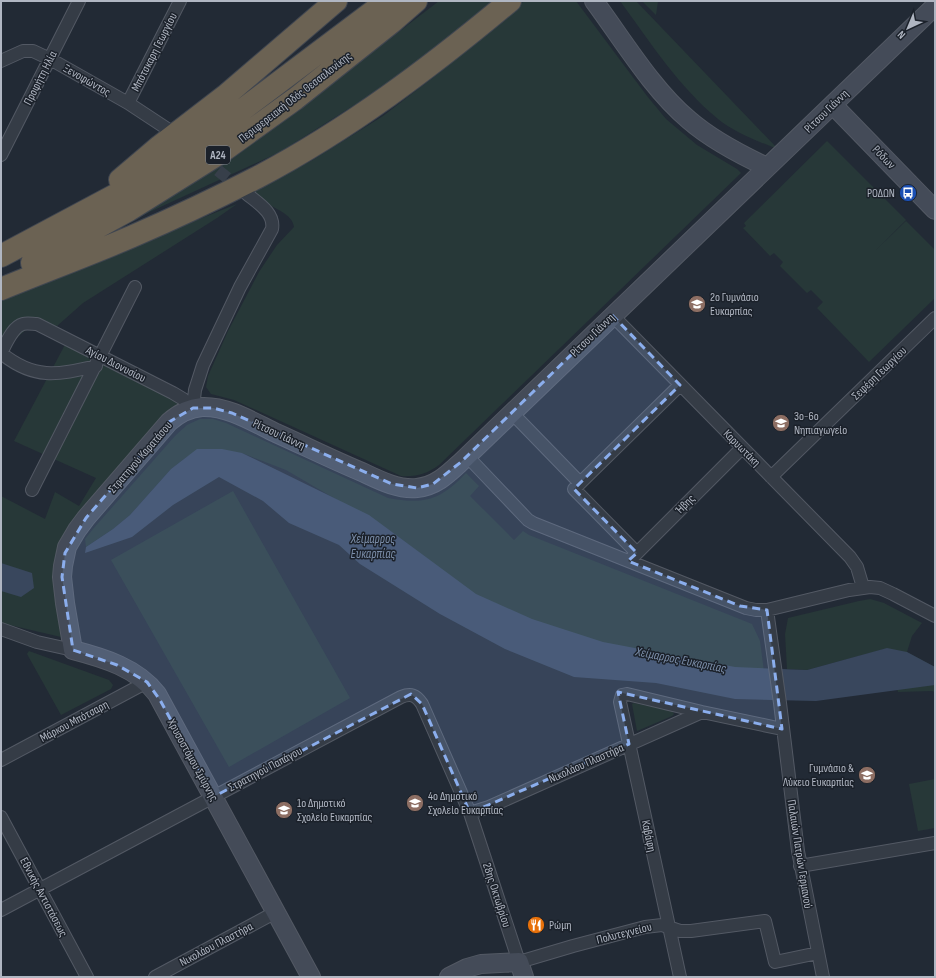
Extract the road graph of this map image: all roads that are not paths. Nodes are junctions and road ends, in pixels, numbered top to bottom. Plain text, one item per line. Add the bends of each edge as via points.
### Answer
1 (79, 1) edge
2 (180, 1) edge
3 (336, 1) edge
4 (387, 1) edge
5 (416, 1) edge
6 (510, 1) edge
7 (594, 1) edge
8 (935, 6) edge
9 (50, 59) junction
10 (1, 61) edge
11 (128, 103) junction
12 (833, 105) junction
13 (169, 130) dead end
14 (1, 155) edge
15 (767, 167) junction
16 (247, 194) tunnel mouth
17 (935, 210) edge
18 (79, 215) junction
19 (1, 256) edge
20 (1, 279) edge
21 (135, 287) dead end
22 (1, 289) edge
23 (612, 315) junction
24 (935, 318) edge
25 (1, 353) edge
26 (98, 362) junction
27 (680, 385) junction
28 (193, 408) junction
29 (512, 413) junction
30 (742, 448) junction
31 (467, 456) junction
32 (771, 477) junction
33 (580, 483) junction
34 (32, 490) dead end
35 (632, 557) junction
36 (863, 587) junction
37 (767, 610) junction
38 (935, 616) edge
39 (1, 629) edge
40 (73, 650) junction
41 (147, 682) junction
42 (702, 712) junction
43 (782, 729) junction
44 (629, 744) junction
45 (1, 760) edge
46 (213, 796) junction
47 (470, 813) junction
48 (1, 817) edge
49 (935, 843) edge
50 (800, 866) junction
51 (40, 889) junction
52 (1, 910) edge
53 (276, 912) junction
54 (670, 928) junction
55 (818, 952) junction
56 (521, 970) edge
57 (86, 977) edge
58 (155, 977) edge
59 (311, 977) edge
60 (449, 977) edge
61 (680, 977) edge
62 (823, 977) edge

1 - 9 street, Προφήτη Ηλία
2 - 11 street, Μπότσκαρη Γεωργίου
3 - 18 highway
4 - 18 highway, Περιφερειακή Οδός Θεσσαλονίκης / Α24 via 193,147
5 - 20 highway, Περιφερειακή Οδός Θεσσαλονίκης / Α24 via 295,100 220,153 129,210
6 - 22 highway via 388,96 291,158 229,192 163,223
7 - 15 street via 660,91 687,119 728,148
8 - 12 street, Ρίτσου Γιάννη
9 - 10 street, Ξενοφώντος via 27,50
9 - 11 street, Ξενοφώντος
9 - 14 street, Προφήτη Ηλία
11 - 13 street, Ξενοφώντος
12 - 15 street, Ρίτσου Γιάννη
12 - 17 street, Ρόδων
15 - 23 street, Ρίτσου Γιάννη
16 - 28 street via 268,213 272,220 272,229 202,365
18 - 19 highway, Περιφερειακή Οδός Θεσσαλονίκης / Α24
21 - 26 street
23 - 27 street, Καρυωτάκη
23 - 29 street, Ρίτσου Γιάννη
24 - 32 street, Σεφέρη Γεωργίου
25 - 26 street via 23,368 42,372 65,373
25 - 26 street, Αγίου Διονυσίου via 18,327 23,324 37,324
26 - 28 street, Αγίου Διονυσίου via 173,393
26 - 34 street
27 - 30 street, Καρυωτάκη
27 - 33 street
28 - 31 street, Ρίτσου Γιάννη via 213,408 232,413 366,474 404,488 422,487 437,482
28 - 40 street, Στρατηγού Καρατάσου via 169,422 86,518 68,547 62,577
29 - 31 street, Ρίτσου Γιάννη
29 - 33 street
30 - 32 street, Καρυωτάκη
30 - 35 street, Ήβης
31 - 35 street via 528,520
32 - 36 street, Καρυωτάκη via 854,562
33 - 35 street via 574,489
35 - 37 street via 740,606
36 - 37 street
36 - 38 street via 880,588
37 - 43 street, Παλαιών Πατρών Γερμανού
39 - 40 street, Χρυσοστόμου Σμύρνης via 37,642
40 - 41 street, Χρυσοστόμου Σμύρνης via 117,665
41 - 45 street, Μάρκου Μπότσαρη
41 - 46 street, Χρυσοστόμου Σμύρνης via 160,700
42 - 43 street
42 - 44 street, Νικολάου Πλαστήρα
42 - 44 street, Καβάφη via 627,694 622,695 620,702
43 - 50 street, Παλαιών Πατρών Γερμανού
44 - 47 street, Νικολάου Πλαστήρα via 489,807
44 - 54 street, Καβάφη
46 - 47 street, Στρατηγού Παπάγου via 411,694 422,704
46 - 51 street, Στρατηγού Παπάγου
46 - 53 street, Χρυσοστόμου Σμύρνης
47 - 56 street, 28ης Οκτωβρίου
48 - 51 street, Εθνικής Αντιστάσεως
49 - 50 street
50 - 55 street, Παλαιών Πατρών Γερμανού
51 - 52 street, Στρατηγού Παπάγου
51 - 57 street, Εθνικής Αντιστάσεως
53 - 58 street, Νικολάου Πλαστήρα
53 - 59 street, Χρυσοστόμου Σμύρνης
54 - 55 street, Πολυτεχνείου via 690,931 765,921 775,962
54 - 56 street, Πολυτεχνείου via 658,925 645,927 573,946
54 - 61 street, Καβάφη
55 - 62 street, Παλαιών Πατρών Γερμανού
56 - 60 street, Πολυτεχνείου via 481,964

